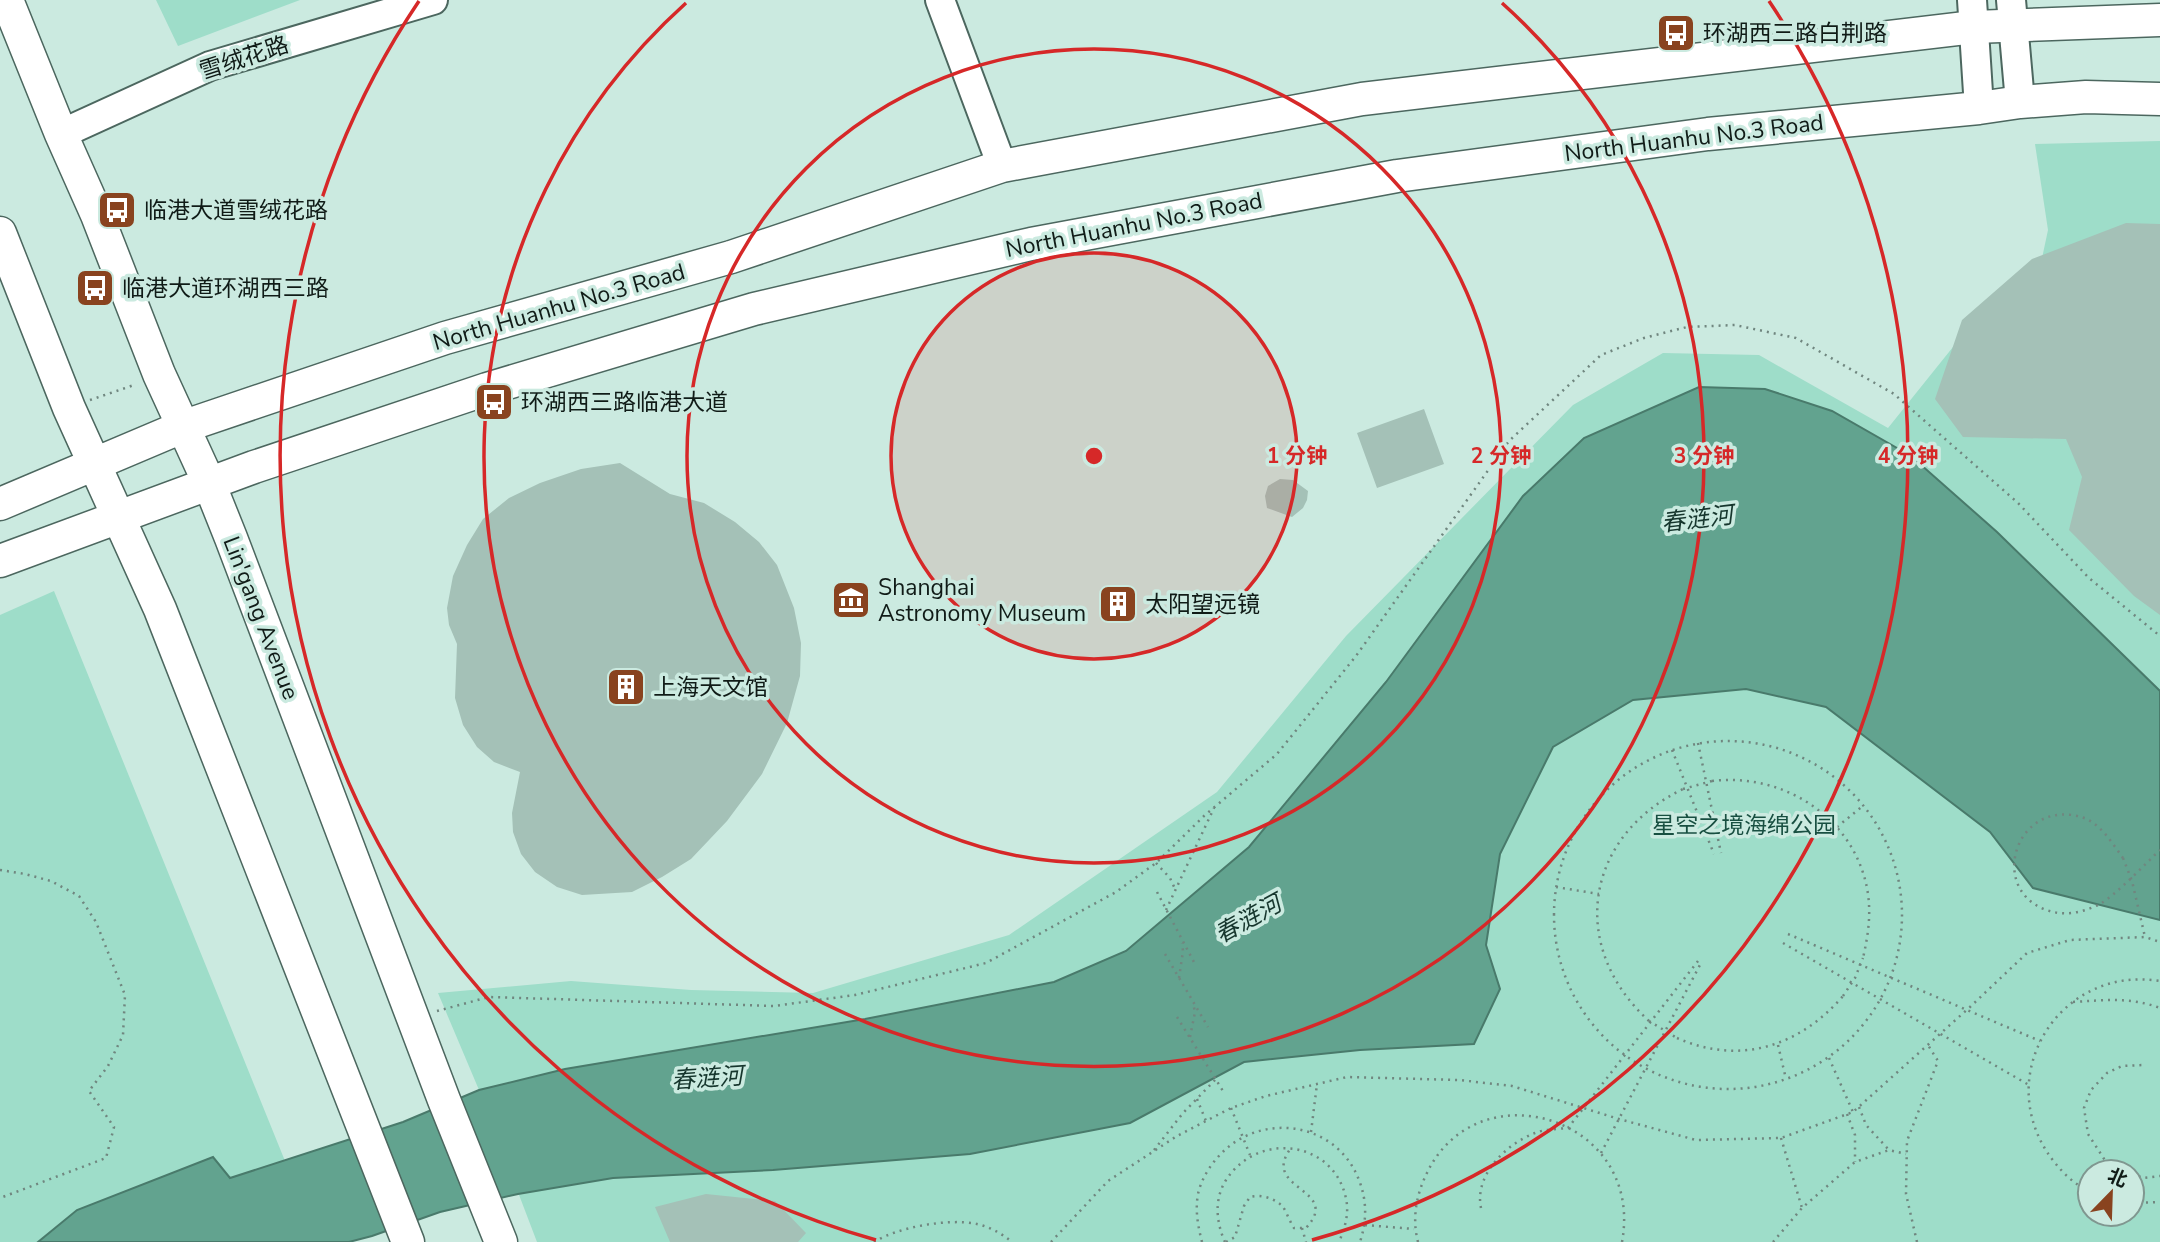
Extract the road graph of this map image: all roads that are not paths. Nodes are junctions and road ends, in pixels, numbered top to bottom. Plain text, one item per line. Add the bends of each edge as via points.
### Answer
1 (7, 0) edge
2 (433, 0) edge
3 (940, 0) edge
4 (1973, 13) edge
5 (2012, 13) edge
6 (2160, 20) edge
7 (2160, 99) edge
8 (2020, 102) junction
9 (1979, 108) junction
10 (61, 134) junction
11 (1002, 166) junction
12 (0, 233) edge
13 (183, 426) junction
14 (94, 463) junction
15 (209, 483) junction
16 (0, 505) edge
17 (118, 517) junction
18 (0, 561) edge
19 (407, 1237) edge
20 (501, 1242) edge

1 - 10 main road, Lin'gang Avenue
2 - 10 street, 雪绒花路 via 210,66
3 - 11 street
4 - 5 main road, North Huanhu No.3 Road
4 - 9 street
4 - 11 main road, North Huanhu No.3 Road via 1362,99
5 - 6 main road, North Huanhu No.3 Road
5 - 8 street
7 - 8 main road, North Huanhu No.3 Road via 2086,97
8 - 9 main road, North Huanhu No.3 Road
9 - 15 main road, North Huanhu No.3 Road via 1708,134 1397,176 1031,244 754,309 486,389
10 - 13 main road, Lin'gang Avenue
11 - 13 main road, North Huanhu No.3 Road via 731,257 445,338
12 - 14 main road
13 - 14 main road, North Huanhu No.3 Road
13 - 15 main road, Lin'gang Avenue
14 - 16 main road, North Huanhu No.3 Road
14 - 17 main road
15 - 17 main road, North Huanhu No.3 Road
15 - 20 main road, Lin'gang Avenue
17 - 18 main road, North Huanhu No.3 Road
17 - 19 main road via 160,609

